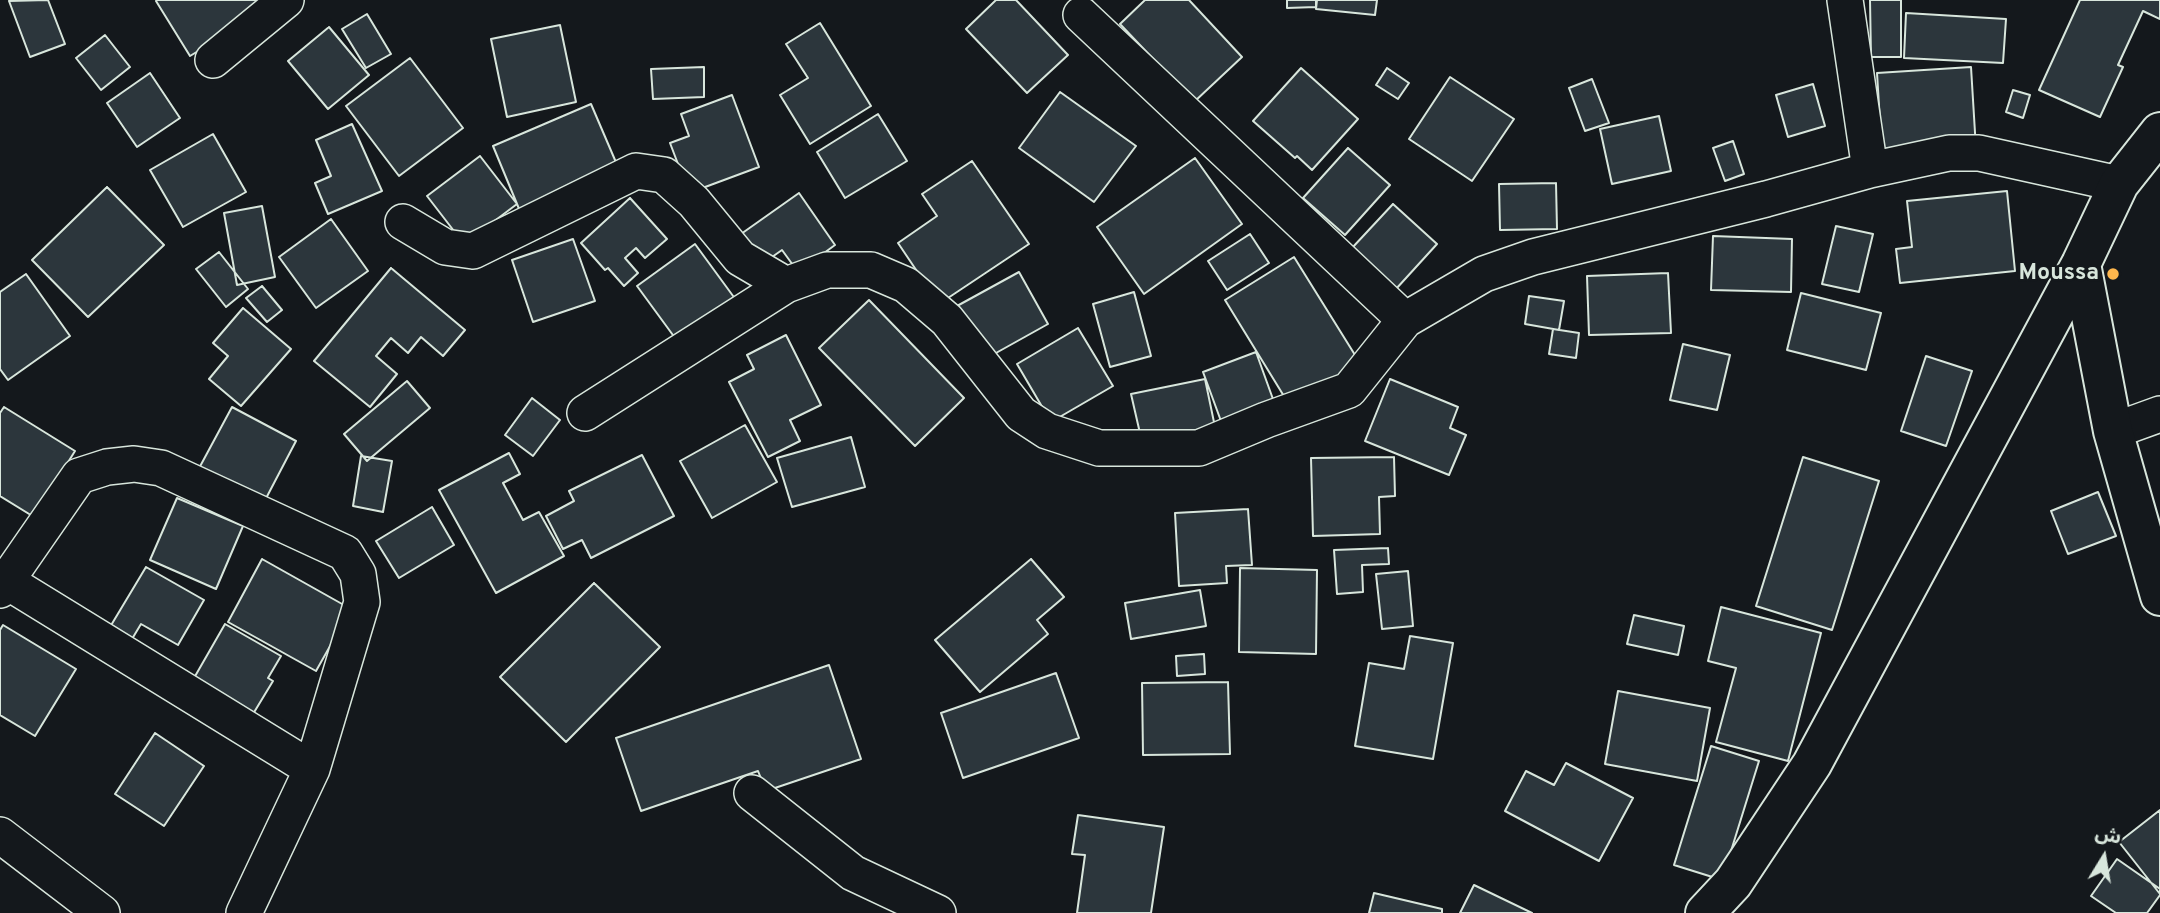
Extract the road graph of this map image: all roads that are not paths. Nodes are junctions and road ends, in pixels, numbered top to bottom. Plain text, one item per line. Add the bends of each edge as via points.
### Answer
1 (286, 0) edge
2 (1845, 0) edge
3 (1081, 15) dead end
4 (213, 60) dead end
5 (2160, 132) edge
6 (1870, 170) junction
7 (2119, 184) junction
8 (403, 222) dead end
9 (2081, 264) junction
10 (786, 285) junction
11 (1405, 320) junction
12 (584, 413) dead end
13 (2160, 414) edge
14 (2113, 431) junction
15 (3, 585) edge
16 (2160, 596) edge
17 (312, 769) junction
18 (752, 793) dead end
19 (0, 835) edge
20 (102, 913) edge
21 (244, 913) edge
22 (938, 913) edge
23 (1705, 913) edge

1 - 4 street
2 - 6 street
3 - 11 street
5 - 7 main road
6 - 7 street via 1949,153 1979,153
6 - 11 street via 1533,257 1485,274
7 - 9 main road
8 - 10 street via 445,247 473,251 636,171 664,175 694,202 740,258
9 - 14 main road
9 - 23 main road via 1812,764 1733,883
10 - 11 street via 827,270 871,270 906,285 947,320 1021,414 1047,431 1099,448 1199,448 1349,390
10 - 12 street
13 - 14 street
14 - 16 main road
15 - 17 street
15 - 17 street via 79,476 134,464 161,468 345,553 358,574 362,601
17 - 21 street
18 - 22 street via 853,873
19 - 20 street

